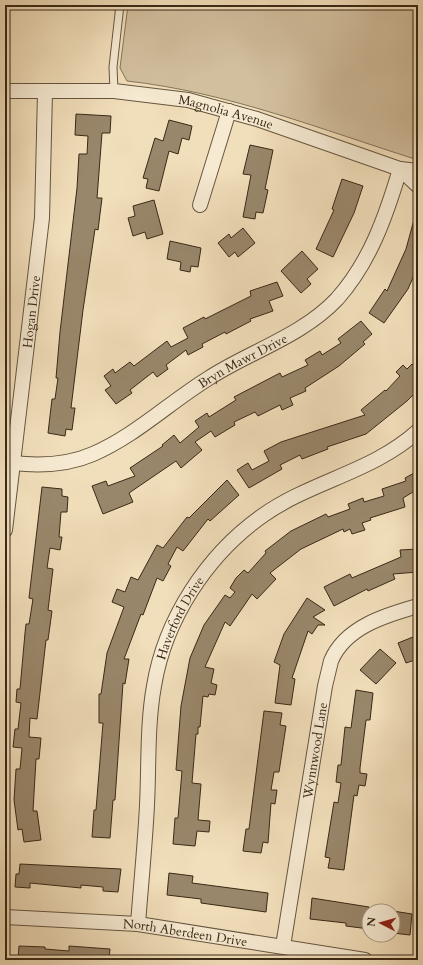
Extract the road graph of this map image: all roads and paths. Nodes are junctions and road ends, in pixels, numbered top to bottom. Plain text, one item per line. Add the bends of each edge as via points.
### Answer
1 (120, 5) edge
2 (5, 91) edge
3 (114, 91) junction
4 (45, 92) junction
5 (229, 111) junction
6 (400, 170) junction
7 (418, 170) edge
8 (418, 186) edge
9 (200, 205) dead end
10 (418, 431) edge
11 (13, 463) junction
12 (5, 530) edge
13 (418, 606) edge
14 (5, 917) edge
15 (138, 924) junction
16 (283, 946) junction
17 (365, 960) edge

1 - 3 lane
2 - 4 street, Magnolia Avenue
3 - 4 street, Magnolia Avenue
3 - 5 street, Magnolia Avenue via 188,100
4 - 11 street, Hogan Drive via 42,218
5 - 6 street, Magnolia Avenue
5 - 9 street
6 - 7 street, Magnolia Avenue
6 - 8 street, Magnolia Avenue
6 - 11 street, Bryn Mawr Drive via 381,226 364,263 336,300 318,315 299,329 210,377 120,439 92,454 55,464
10 - 15 street, Haverford Drive via 393,451 294,496 261,516 244,529 216,558 189,594 167,640 154,686
11 - 12 street, Hogan Drive
13 - 16 street, Wynnwood Lane via 394,613 362,628 349,637 332,660 325,686
14 - 15 street, North Aberdeen Drive
15 - 16 street, North Aberdeen Drive
16 - 17 street, North Aberdeen Drive

